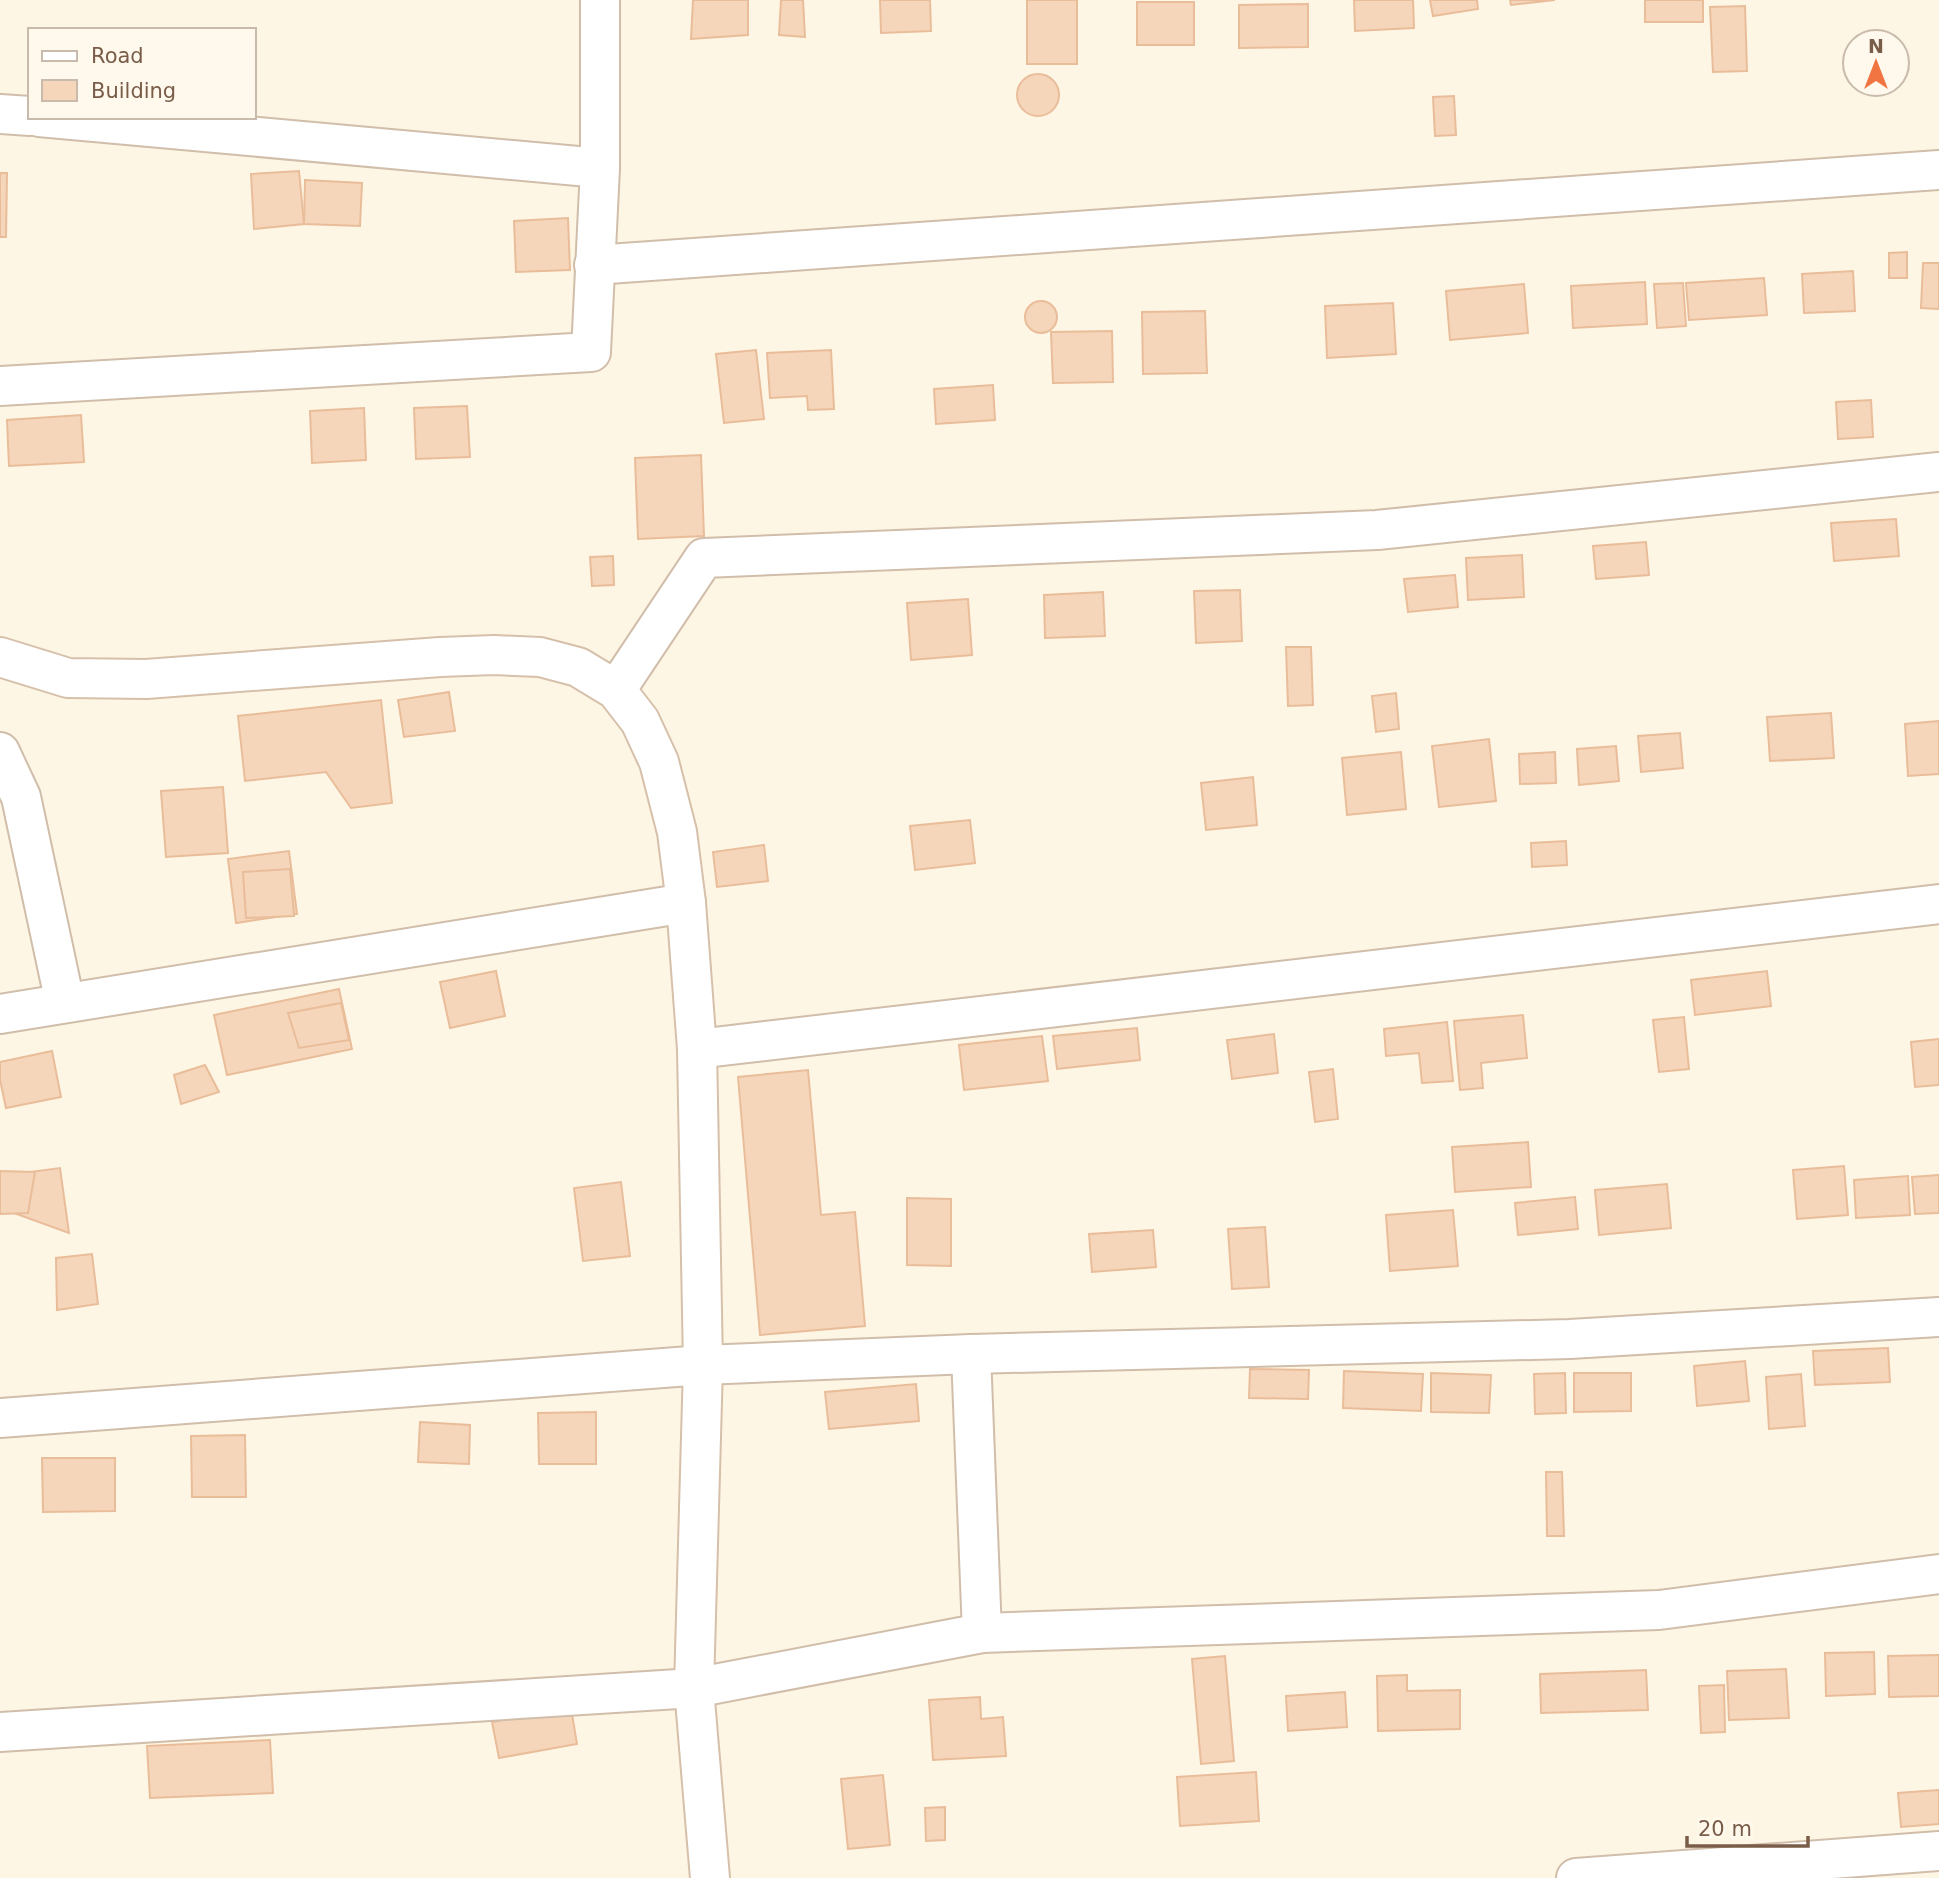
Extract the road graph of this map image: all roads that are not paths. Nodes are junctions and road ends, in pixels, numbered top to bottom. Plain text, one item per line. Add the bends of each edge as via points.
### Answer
1 (600, 0) edge
2 (0, 114) edge
3 (28, 116) edge
4 (61, 119) edge
5 (600, 168) junction
6 (1939, 170) edge
7 (594, 265) junction
8 (0, 386) edge
9 (1939, 472) edge
10 (0, 657) edge
11 (616, 690) junction
12 (0, 752) edge
13 (686, 903) junction
14 (1939, 904) edge
15 (65, 1003) junction
16 (0, 1014) edge
17 (697, 1049) junction
18 (1939, 1317) edge
19 (971, 1354) junction
20 (703, 1365) junction
21 (0, 1418) edge
22 (1939, 1574) edge
23 (982, 1633) junction
24 (694, 1688) junction
25 (0, 1731) edge
26 (1939, 1850) edge
27 (710, 1878) edge
28 (1576, 1878) edge

1 - 5 street
2 - 3 street
4 - 5 street
5 - 7 street
6 - 7 street
7 - 8 street via 591,352
9 - 11 street via 1377,530 704,558
10 - 11 street via 68,678 146,679 494,655 540,657 578,667
11 - 13 street via 640,721 660,762 677,832
12 - 15 street via 21,797
13 - 15 street
13 - 17 street
14 - 17 street
15 - 16 street
17 - 20 street
18 - 19 street via 1570,1339
19 - 20 street
19 - 23 street
20 - 21 street
20 - 24 street
22 - 23 street via 1659,1610
23 - 24 street
24 - 25 street
24 - 27 street
26 - 28 street

